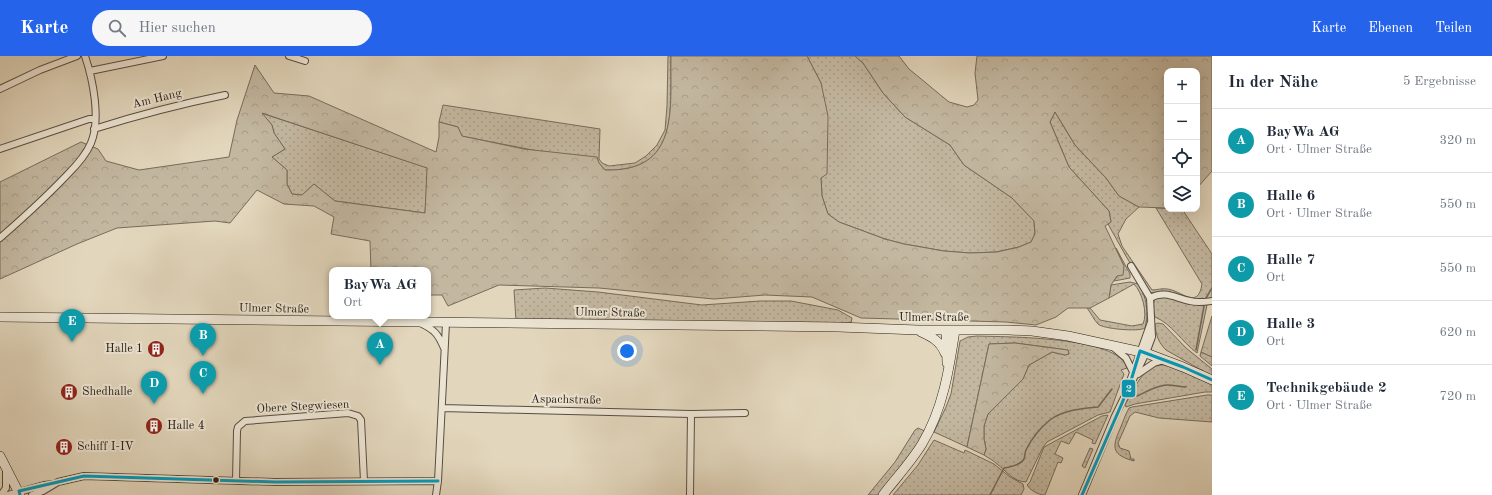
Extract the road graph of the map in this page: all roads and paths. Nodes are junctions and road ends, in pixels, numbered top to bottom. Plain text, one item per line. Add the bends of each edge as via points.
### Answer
1 (77, 56) edge
2 (85, 56) edge
3 (162, 56) edge
4 (289, 56) edge
5 (305, 61) dead end
6 (90, 71) junction
7 (0, 89) edge
8 (225, 95) dead end
9 (95, 119) junction
10 (94, 129) junction
11 (0, 149) edge
12 (0, 238) edge
13 (1131, 266) dead end
14 (1150, 298) junction
15 (1212, 301) edge
16 (0, 317) edge
17 (418, 323) junction
18 (446, 323) junction
19 (918, 330) junction
20 (951, 330) junction
21 (1109, 344) junction
22 (445, 350) junction
23 (1143, 352) junction
24 (946, 354) junction
25 (1165, 360) junction
26 (948, 371) junction
27 (1134, 373) junction
28 (1212, 380) edge
29 (442, 408) junction
30 (745, 412) dead end
31 (690, 414) junction
32 (2, 460) edge
33 (438, 480) junction
34 (236, 481) junction
35 (364, 481) junction
36 (54, 484) junction
37 (19, 493) edge
38 (38, 494) edge
39 (1, 495) edge
40 (8, 495) edge
41 (32, 495) edge
42 (436, 495) edge
43 (690, 495) edge
44 (883, 495) edge
45 (1082, 495) edge

1 - 7 street
2 - 6 street
3 - 6 street
4 - 5 street
6 - 9 street via 95,94
8 - 10 street, Am Hang via 190,102
9 - 10 street
9 - 11 street
10 - 12 street via 92,142 79,162 43,200
13 - 14 street
14 - 15 street via 1157,294 1165,294 1191,302
14 - 23 street via 1152,337
16 - 17 main road, Ulmer Straße
17 - 18 main road, Ulmer Straße
17 - 22 street via 435,331
18 - 19 main road, Ulmer Straße
18 - 22 street
19 - 20 main road, Ulmer Straße
19 - 24 main road via 942,344
20 - 21 main road, Ulmer Straße via 1032,331
20 - 24 main road
20 - 26 main road
21 - 23 main road, Ulmer Straße
21 - 27 street via 1126,358
22 - 29 street
23 - 25 main road, Ulmer Straße
23 - 27 street
24 - 26 main road
25 - 27 street
25 - 28 main road, Ulmer Straße
26 - 44 main road via 933,425 915,454
27 - 45 street
29 - 31 street, Aspachstraße
29 - 33 street
30 - 31 street, Aspachstraße
31 - 43 street
32 - 37 main road
32 - 39 street via 7,482
33 - 35 street
33 - 42 street
34 - 35 street
34 - 35 street, Obere Stegwiesen via 237,431 244,421 348,413 358,416 361,420
34 - 36 street via 84,476
36 - 37 street
36 - 38 street
37 - 40 street
38 - 41 street

